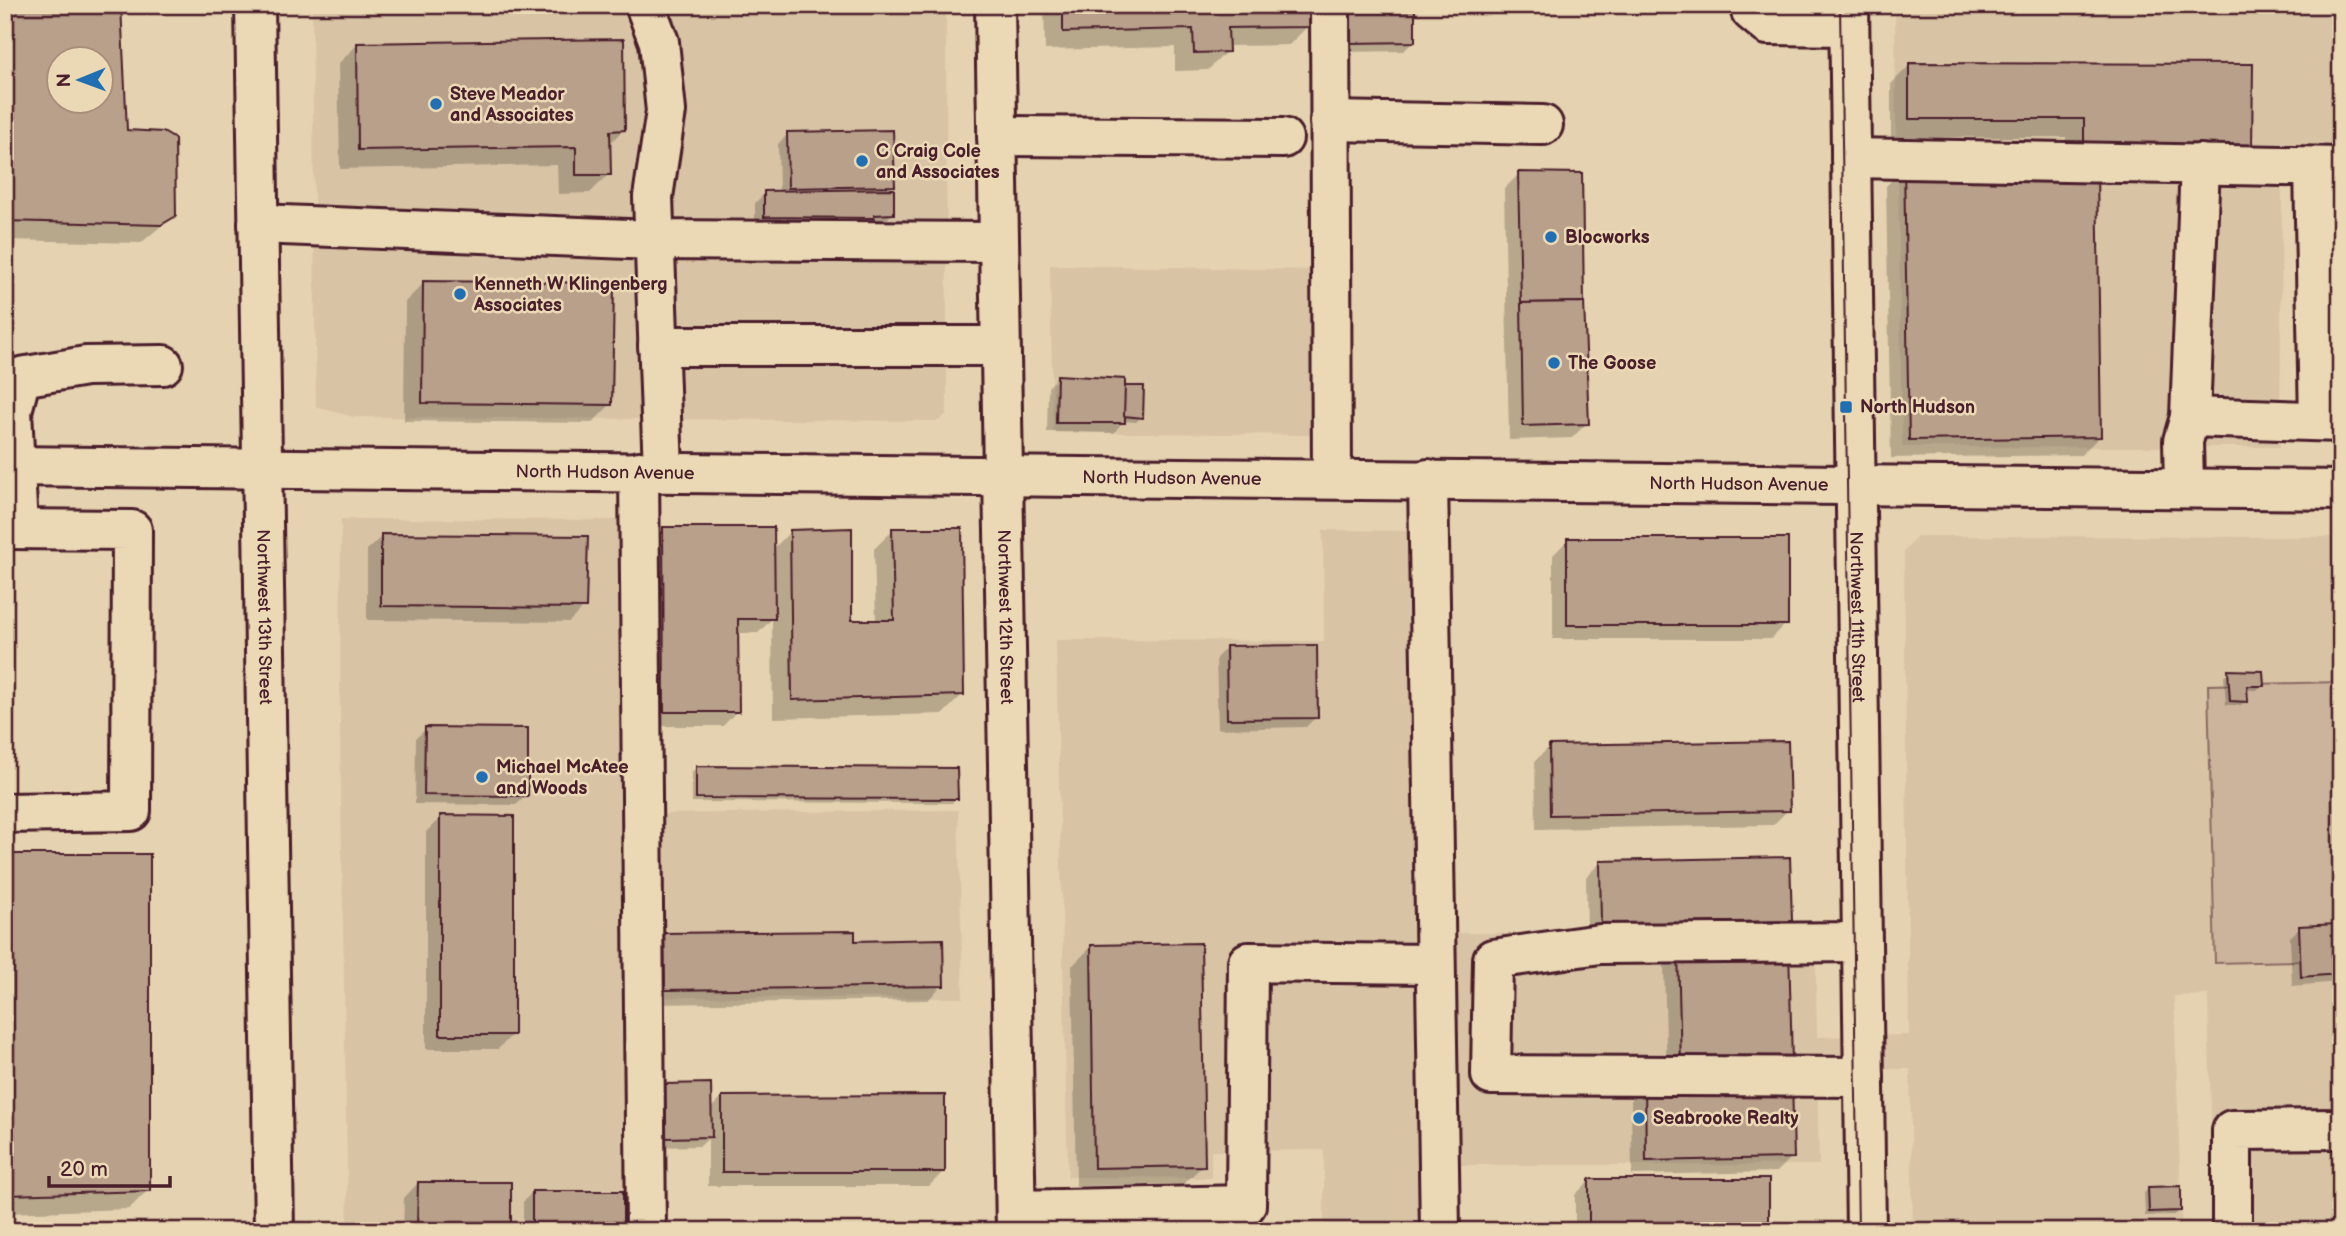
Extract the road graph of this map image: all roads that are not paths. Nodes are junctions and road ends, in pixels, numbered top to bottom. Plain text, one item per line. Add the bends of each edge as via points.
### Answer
1 (255, 5) edge
2 (645, 5) edge
3 (995, 5) edge
4 (1330, 5) edge
5 (1751, 5) edge
6 (1849, 15) edge
7 (1330, 121) junction
8 (1543, 125) dead end
9 (997, 136) junction
10 (1283, 138) dead end
11 (1851, 158) junction
12 (2200, 164) junction
13 (2327, 167) edge
14 (258, 225) junction
15 (653, 240) junction
16 (999, 242) junction
17 (658, 346) junction
18 (1000, 346) junction
19 (163, 365) dead end
20 (2190, 417) junction
21 (2330, 421) edge
22 (9, 466) edge
23 (261, 469) junction
24 (651, 471) junction
25 (1002, 474) junction
26 (1332, 478) junction
27 (1428, 479) junction
28 (1854, 485) junction
29 (2184, 486) junction
30 (2341, 489) edge
31 (11, 528) edge
32 (5, 813) edge
33 (1861, 942) junction
34 (1436, 964) junction
35 (1864, 1077) junction
36 (2341, 1129) edge
37 (1016, 1220) edge
38 (274, 1231) edge
39 (646, 1231) edge
40 (1440, 1231) edge
41 (1866, 1231) edge
42 (2232, 1231) edge

1 - 14 street, Northwest 13th Street
2 - 15 street via 659,41 666,111 653,197
3 - 9 street, Northwest 12th Street
4 - 7 street
5 - 6 street via 1751,11 1768,25
6 - 11 street, Northwest 11th Street
7 - 8 street
7 - 26 street
9 - 10 street
9 - 16 street, Northwest 12th Street
11 - 12 street
11 - 28 street, Northwest 11th Street
12 - 13 street
12 - 20 street
13 - 21 street
14 - 15 street
14 - 23 street, Northwest 13th Street
15 - 16 street
15 - 17 street
16 - 18 street, Northwest 12th Street
17 - 18 street
17 - 24 street
18 - 25 street, Northwest 12th Street
19 - 22 street via 86,366 21,377 12,411
20 - 21 street
20 - 29 street via 2183,441
22 - 23 street, North Hudson Avenue
22 - 31 street
23 - 24 street, North Hudson Avenue
23 - 38 street, Northwest 13th Street
24 - 25 street, North Hudson Avenue
24 - 39 street
25 - 26 street, North Hudson Avenue
25 - 37 street, Northwest 12th Street
26 - 27 street, North Hudson Avenue
27 - 28 street, North Hudson Avenue
27 - 34 street
28 - 29 street, North Hudson Avenue
28 - 33 street, Northwest 11th Street
29 - 30 street, North Hudson Avenue
31 - 32 street via 132,530 131,811
33 - 35 street, Northwest 11th Street
33 - 35 street via 1600,944 1493,959 1491,1074
34 - 37 street via 1248,962 1246,1205
34 - 40 street
35 - 41 street, Northwest 11th Street
36 - 42 street via 2232,1130

